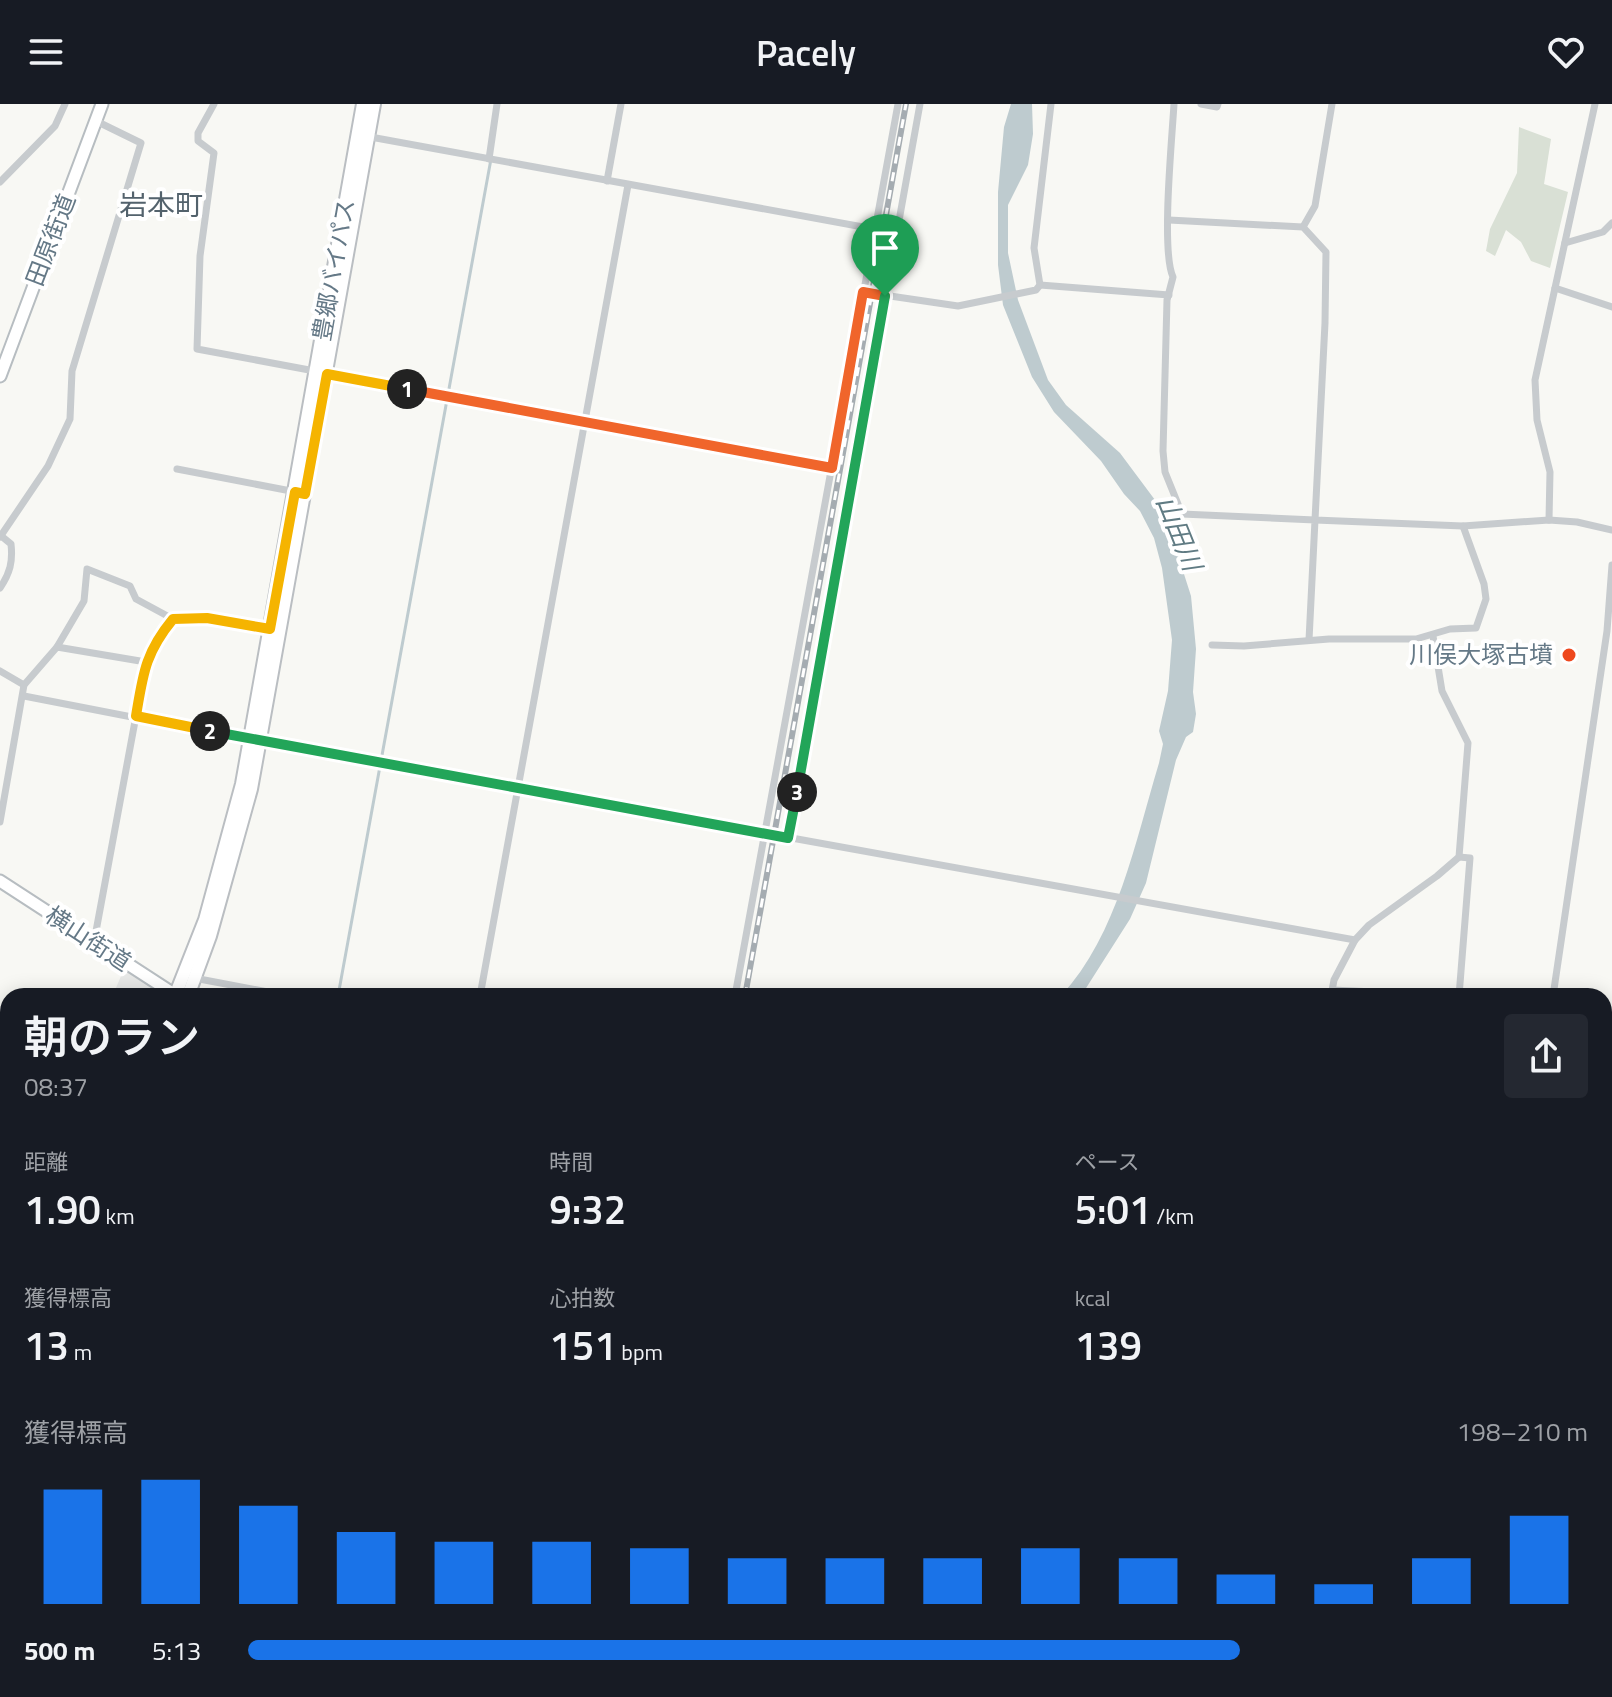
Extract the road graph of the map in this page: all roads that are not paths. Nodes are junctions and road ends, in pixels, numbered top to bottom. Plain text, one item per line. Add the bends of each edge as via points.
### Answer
1 (65, 104) edge
2 (102, 104) edge
3 (214, 104) edge
4 (363, 104) edge
5 (374, 104) edge
6 (497, 104) edge
7 (621, 104) edge
8 (898, 104) edge
9 (920, 104) edge
10 (1051, 104) edge
11 (1174, 104) edge
12 (1201, 104) edge
13 (1218, 104) edge
14 (1332, 104) edge
15 (1595, 104) edge
16 (96, 121) junction
17 (364, 136) junction
18 (489, 159) junction
19 (607, 181) junction
20 (0, 182) edge
21 (628, 185) junction
22 (1169, 220) junction
23 (1612, 223) edge
24 (1303, 227) junction
25 (874, 229) junction
26 (1565, 243) junction
27 (1038, 288) junction
28 (1555, 288) junction
29 (863, 292) junction
30 (1169, 295) junction
31 (885, 296) junction
32 (1612, 307) edge
33 (321, 373) junction
34 (0, 376) edge
35 (586, 423) junction
36 (832, 468) junction
37 (177, 469) dead end
38 (300, 493) junction
39 (1315, 520) junction
40 (1549, 520) junction
41 (1463, 526) junction
42 (1612, 530) edge
43 (0, 535) edge
44 (1612, 565) edge
45 (1612, 575) edge
46 (0, 588) edge
47 (173, 619) junction
48 (275, 630) junction
49 (1433, 636) junction
50 (1309, 640) junction
51 (1212, 645) dead end
52 (57, 647) junction
53 (146, 662) junction
54 (0, 671) edge
55 (24, 685) junction
56 (24, 696) junction
57 (136, 716) junction
58 (256, 740) junction
59 (519, 789) junction
60 (0, 822) edge
61 (764, 833) junction
62 (788, 838) junction
63 (1459, 857) junction
64 (0, 881) edge
65 (1355, 940) junction
66 (94, 942) junction
67 (190, 977) junction
68 (166, 988) edge
69 (184, 988) edge
70 (247, 988) edge
71 (482, 988) edge
72 (736, 988) edge
73 (1333, 988) edge
74 (1460, 988) edge
75 (1554, 988) edge

1 - 20 street via 55,126
2 - 16 street, 田原街道
3 - 33 street via 198,133 198,141 214,153 200,256 197,349
4 - 17 main road, 豊郷バイパス
5 - 17 main road, 豊郷バイパス
6 - 18 street
7 - 19 street
8 - 25 street
9 - 31 street
10 - 27 street via 1034,248
11 - 22 street
12 - 13 street
14 - 24 street via 1315,206
15 - 26 street
16 - 34 street, 田原街道
16 - 43 street via 141,143 72,371 70,419 48,466
17 - 18 street
17 - 33 main road, 豊郷バイパス
18 - 19 street
19 - 21 street
21 - 25 street
21 - 35 street
22 - 24 street
22 - 30 street
23 - 26 street via 1603,232
24 - 39 street via 1326,252
25 - 29 street
26 - 28 street
27 - 30 street
27 - 31 street via 958,306
28 - 32 street
28 - 40 street via 1535,380 1537,420 1550,472
29 - 31 street
29 - 36 street
30 - 39 street via 1163,451 1165,472 1182,514
31 - 62 street
33 - 35 street
33 - 38 main road, 豊郷バイパス
35 - 36 street
35 - 59 street
36 - 61 street
37 - 38 street
38 - 48 main road, 豊郷バイパス
39 - 41 street
39 - 50 street
40 - 41 street
40 - 42 street
41 - 49 street via 1486,599 1476,628
43 - 46 street via 11,544 12,560
44 - 45 street
45 - 75 street
47 - 48 street via 207,618
47 - 52 street via 136,599 130,586 87,569 84,601
47 - 53 street
48 - 58 main road, 豊郷バイパス
49 - 50 street
49 - 63 street via 1442,691 1468,743
50 - 51 street
52 - 53 street
52 - 55 street
53 - 57 street
54 - 55 street
55 - 56 street
56 - 57 street
56 - 60 street
57 - 58 street
57 - 66 street
58 - 59 street
58 - 67 main road, 豊郷バイパス
59 - 61 street
59 - 71 street
61 - 62 street
61 - 72 street
62 - 65 street
63 - 65 street
63 - 74 street via 1470,858
64 - 66 street, 横山街道
65 - 73 street
66 - 68 street, 横山街道
67 - 69 main road, 豊郷バイパス
67 - 70 street

